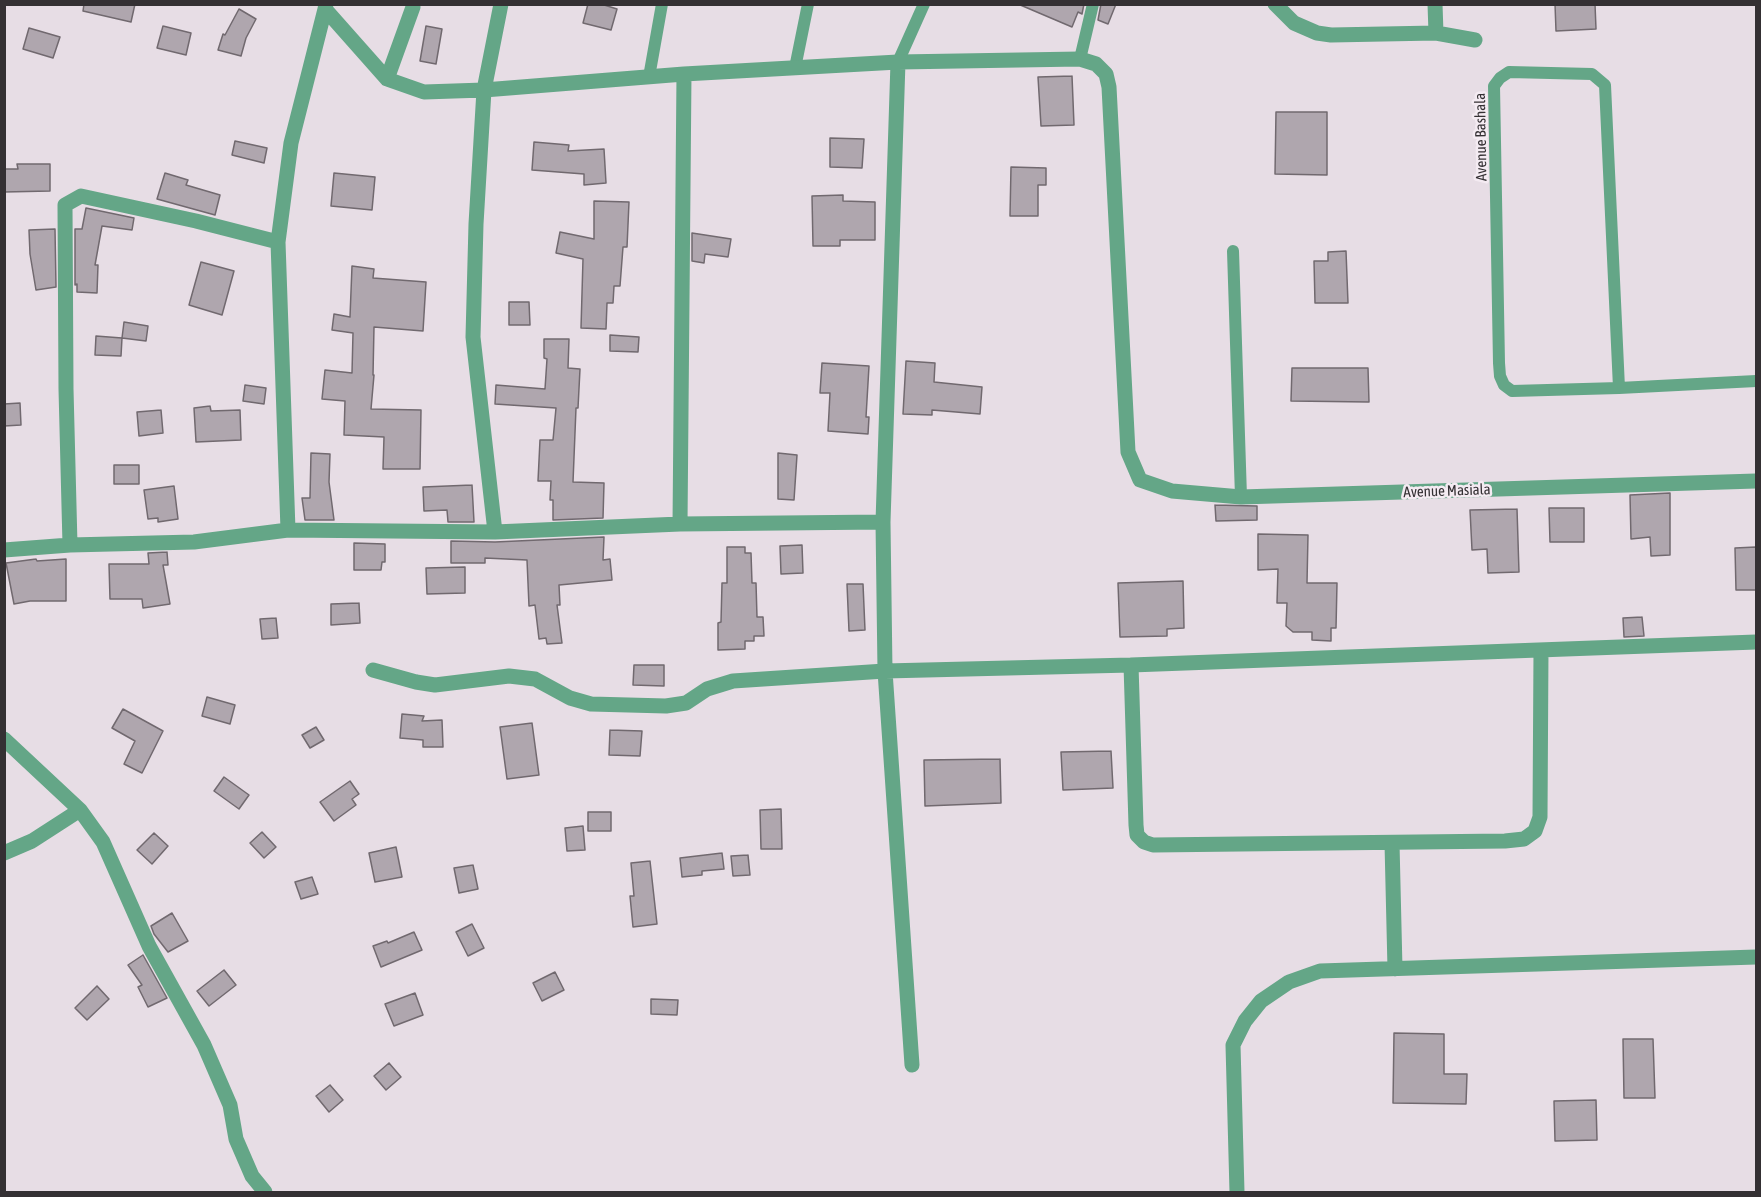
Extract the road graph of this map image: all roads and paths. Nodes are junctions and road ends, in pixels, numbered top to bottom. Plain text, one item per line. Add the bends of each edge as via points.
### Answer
1 (501, 4) edge
2 (662, 4) edge
3 (808, 4) edge
4 (924, 4) edge
5 (1092, 4) edge
6 (1275, 4) edge
7 (1436, 4) edge
8 (326, 7) edge
9 (413, 7) dead end
10 (1436, 33) junction
11 (1475, 40) dead end
12 (1080, 59) junction
13 (898, 62) junction
14 (795, 68) junction
15 (684, 74) junction
16 (649, 77) junction
17 (387, 79) junction
18 (483, 90) junction
19 (278, 242) junction
20 (1233, 251) dead end
21 (1756, 381) edge
22 (1619, 388) junction
23 (1756, 481) edge
24 (1241, 497) junction
25 (883, 522) junction
26 (680, 524) junction
27 (288, 530) junction
28 (495, 532) junction
29 (70, 545) junction
30 (4, 550) edge
31 (1756, 642) edge
32 (1541, 650) junction
33 (1131, 665) junction
34 (373, 670) dead end
35 (885, 670) junction
36 (4, 739) edge
37 (80, 810) junction
38 (1392, 843) junction
39 (4, 853) edge
40 (1756, 957) edge
41 (1395, 969) junction
42 (912, 1065) dead end
43 (265, 1192) edge
44 (1238, 1192) edge

1 - 18 street
2 - 16 lane
3 - 14 lane
4 - 13 lane
5 - 12 lane
6 - 10 street via 1294,23 1317,33
7 - 10 street
8 - 17 street
8 - 19 street via 291,143
9 - 17 street
10 - 11 street
12 - 13 street
12 - 24 street, Avenue Masiala via 1096,64 1106,74 1109,87 1128,452 1140,480 1172,491
13 - 14 street
13 - 25 street
14 - 15 street
15 - 16 street
15 - 26 street
16 - 18 street
17 - 18 street via 424,92
18 - 28 street via 473,338
19 - 27 street
19 - 29 street via 81,196 65,205
20 - 24 lane
21 - 22 lane, Avenue Bashala
22 - 22 lane, Avenue Bashala via 1512,391 1500,376 1494,86 1509,72 1592,74 1605,85
23 - 24 street, Avenue Masiala
25 - 26 street
25 - 35 street
26 - 28 street
27 - 28 street
27 - 29 street via 194,542
29 - 30 street
31 - 32 street
32 - 33 street
32 - 38 street via 1540,817 1534,831 1524,839 1505,841
33 - 35 street
33 - 38 street via 1136,825 1137,836 1144,842 1153,846
34 - 35 street via 435,685 509,676 535,679 570,698 591,704 666,706 686,703 707,689 733,681
35 - 42 street
36 - 37 street
37 - 39 street via 32,841
37 - 43 street via 103,842 149,946 204,1045 230,1105 236,1139 252,1176
38 - 41 street
40 - 41 street
41 - 44 street via 1320,971 1288,981 1260,1001 1245,1021 1233,1045

